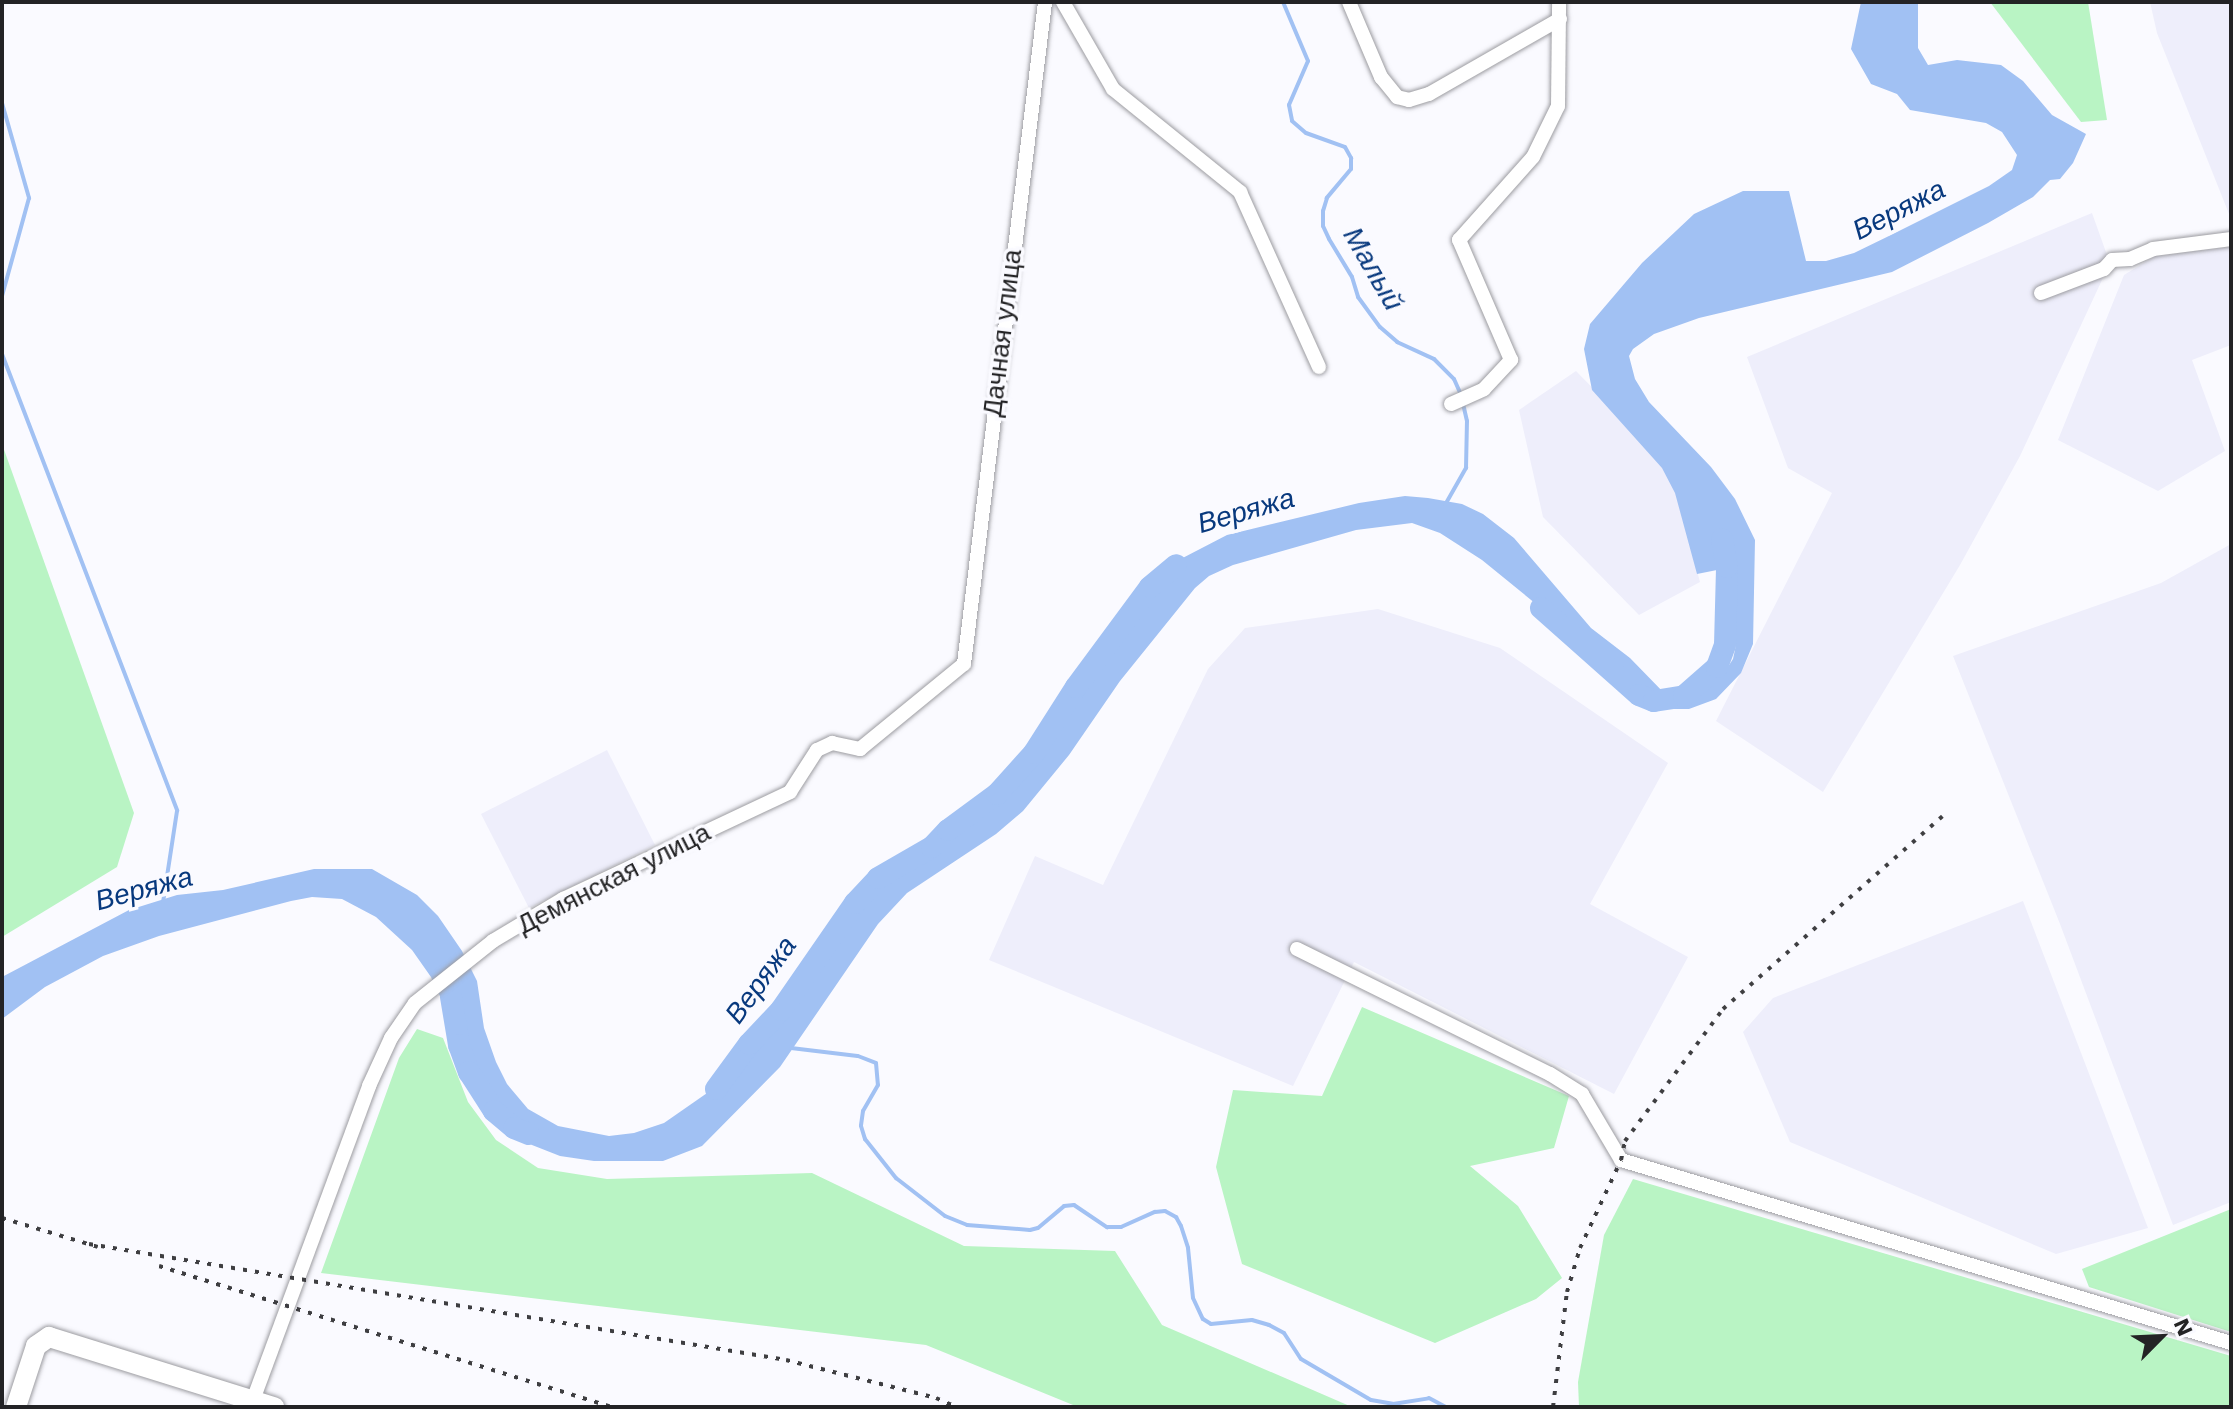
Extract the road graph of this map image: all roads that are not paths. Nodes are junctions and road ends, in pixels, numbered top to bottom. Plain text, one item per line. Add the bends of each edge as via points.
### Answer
1 (1045, 2) edge
2 (1063, 2) edge
3 (1349, 2) edge
4 (1559, 2) edge
5 (1560, 19) junction
6 (2231, 239) edge
7 (2041, 293) dead end
8 (1319, 367) dead end
9 (1451, 404) dead end
10 (964, 664) joint
11 (1297, 949) dead end
12 (2231, 1343) edge
13 (253, 1400) junction
14 (16, 1407) edge
15 (274, 1407) edge

1 - 10 street, Дачная улица
2 - 8 street via 1113,89 1240,192
3 - 5 street via 1381,77 1397,97 1409,100 1429,94
4 - 5 street
5 - 9 street via 1558,106 1533,157 1459,240 1511,360 1484,389
6 - 7 street via 2112,260 2104,269
10 - 13 street, Демянская улица via 860,749 832,743 817,750 790,792 563,899 493,941 415,1003 391,1038 369,1086
11 - 12 street via 1582,1094 1621,1160
13 - 14 street via 59,1338 40,1341
13 - 15 street

